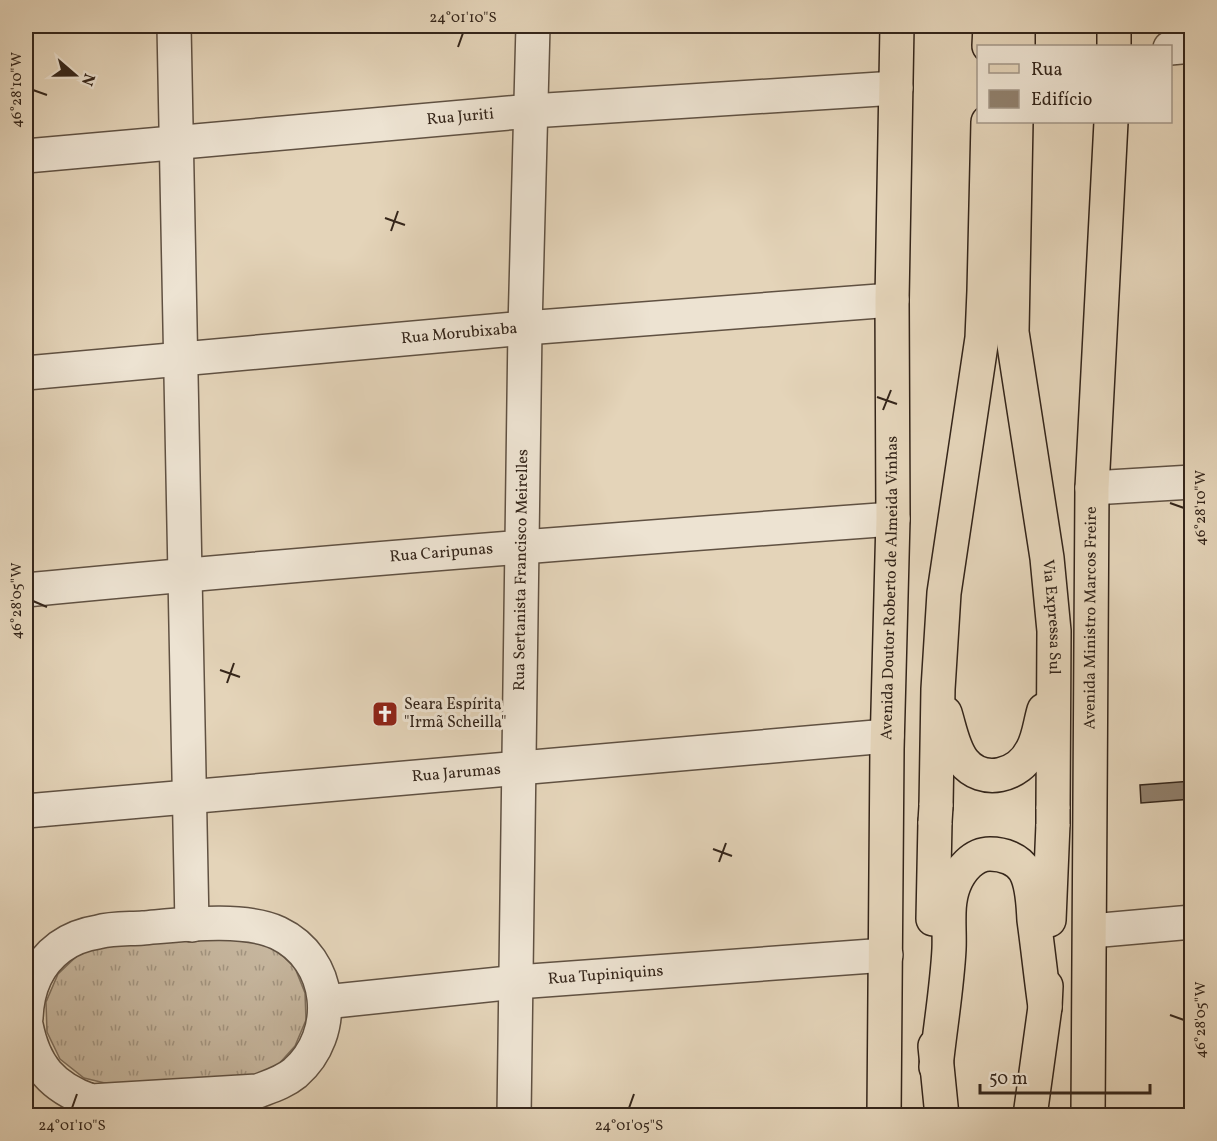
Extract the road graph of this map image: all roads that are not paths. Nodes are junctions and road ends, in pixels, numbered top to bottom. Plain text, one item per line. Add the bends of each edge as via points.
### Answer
1 (174, 26) edge
2 (533, 26) edge
3 (897, 26) edge
4 (990, 26) edge
5 (1018, 26) edge
6 (1114, 26) edge
7 (989, 45) edge
8 (1018, 45) edge
9 (1114, 45) edge
10 (1191, 46) edge
11 (1172, 48) edge
12 (896, 88) junction
13 (531, 111) junction
14 (988, 123) edge
15 (1016, 123) edge
16 (1111, 123) edge
17 (176, 143) junction
18 (26, 156) edge
19 (892, 300) junction
20 (525, 328) junction
21 (181, 359) junction
22 (26, 373) edge
23 (1191, 482) edge
24 (1092, 488) junction
25 (893, 519) junction
26 (523, 546) junction
27 (185, 574) junction
28 (26, 590) edge
29 (1054, 684) junction
30 (938, 689) junction
31 (887, 736) junction
32 (520, 767) junction
33 (189, 796) junction
34 (26, 811) edge
35 (1191, 922) edge
36 (192, 925) junction
37 (1091, 931) junction
38 (886, 955) junction
39 (517, 982) junction
40 (325, 1002) junction
41 (1045, 1007) junction
42 (26, 1018) edge
43 (26, 1025) edge
44 (936, 1067) junction
45 (185, 1105) edge
46 (514, 1116) edge
47 (884, 1116) edge
48 (942, 1116) edge
49 (1030, 1116) edge
50 (1089, 1116) edge

1 - 17 street
2 - 13 street, Rua Sertanista Francisco Meirelles
3 - 12 main road, Avenida Doutor Roberto de Almeida Vinhas
4 - 7 main road
5 - 8 main road
6 - 9 main road
10 - 11 street
12 - 13 street, Rua Juriti
12 - 19 main road, Avenida Doutor Roberto de Almeida Vinhas
13 - 17 street, Rua Juriti
13 - 20 street, Rua Sertanista Francisco Meirelles
14 - 30 main road via 982,338 947,564
15 - 29 main road, Via Expressa Sul via 1012,332 1047,558
16 - 24 main road, Avenida Ministro Marcos Freire
17 - 18 street, Rua Juriti
17 - 21 street
19 - 20 street, Rua Morubixaba
19 - 25 main road, Avenida Doutor Roberto de Almeida Vinhas
20 - 21 street, Rua Morubixaba
20 - 26 street, Rua Sertanista Francisco Meirelles
21 - 22 street, Rua Morubixaba
21 - 27 street
23 - 24 street
24 - 37 main road, Avenida Ministro Marcos Freire
25 - 26 street, Rua Caripunas
25 - 31 main road, Avenida Doutor Roberto de Almeida Vinhas
26 - 27 street, Rua Caripunas
26 - 32 street, Rua Sertanista Francisco Meirelles
27 - 28 street, Rua Caripunas
27 - 33 street
29 - 30 main road via 1032,750 1019,766 993,776 982,774 964,761 957,750
29 - 41 main road, Via Expressa Sul
30 - 44 main road via 931,970
31 - 32 street, Rua Jarumas
31 - 38 main road, Avenida Doutor Roberto de Almeida Vinhas
32 - 33 street, Rua Jarumas
32 - 39 street, Rua Sertanista Francisco Meirelles
33 - 34 street, Rua Jarumas
33 - 36 street
35 - 37 street
36 - 40 street via 264,927 290,940 315,967
36 - 42 street via 100,931 60,947 33,981
37 - 50 main road, Avenida Ministro Marcos Freire
38 - 39 street, Rua Tupiniquins
38 - 47 main road, Avenida Doutor Roberto de Almeida Vinhas
39 - 40 street, Rua Tupiniquins
39 - 46 street, Rua Sertanista Francisco Meirelles
40 - 45 street via 319,1042 294,1073 258,1091
41 - 44 main road via 1031,893 1024,871 1008,857 976,857 954,885 950,905
41 - 49 main road, Via Expressa Sul
43 - 45 street via 35,1058 45,1073 74,1095 91,1101
44 - 48 main road

